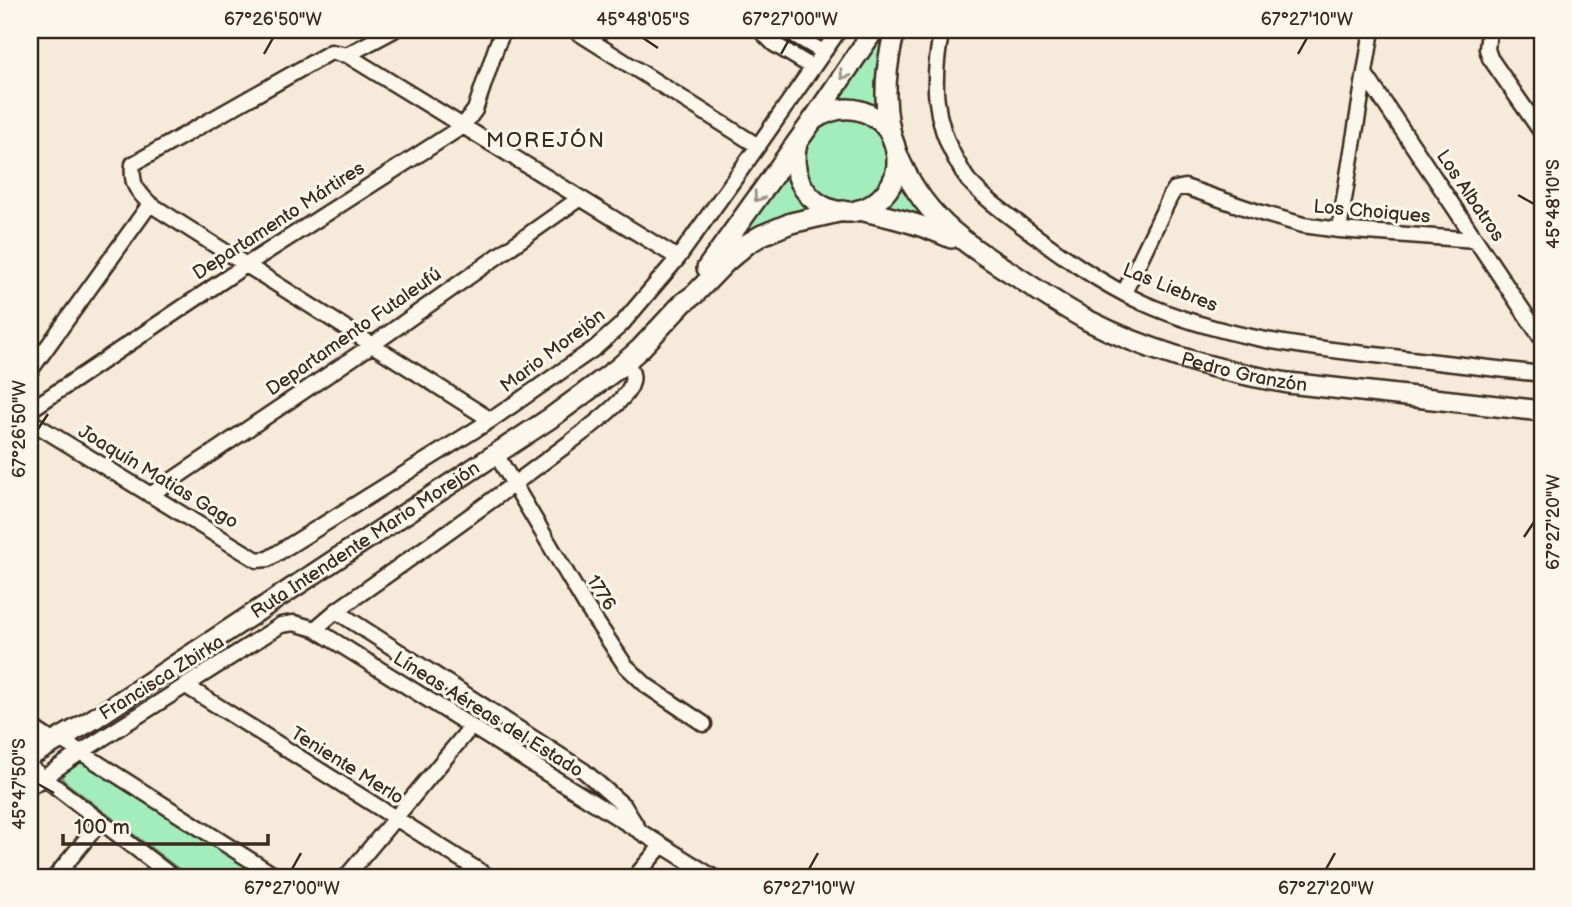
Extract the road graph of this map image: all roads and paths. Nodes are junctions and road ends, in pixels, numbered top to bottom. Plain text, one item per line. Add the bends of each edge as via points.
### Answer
1 (394, 30) edge
2 (505, 30) edge
3 (574, 30) edge
4 (760, 30) edge
5 (786, 30) edge
6 (839, 30) edge
7 (874, 30) edge
8 (895, 30) edge
9 (1372, 30) edge
10 (1489, 30) edge
11 (942, 32) edge
12 (823, 52) junction
13 (347, 55) junction
14 (812, 67) junction
15 (1365, 74) junction
16 (813, 120) junction
17 (463, 126) junction
18 (1542, 133) edge
19 (798, 142) junction
20 (894, 143) junction
21 (758, 146) junction
22 (580, 198) junction
23 (150, 204) junction
24 (851, 211) junction
25 (1339, 230) junction
26 (1476, 240) junction
27 (974, 249) junction
28 (678, 258) junction
29 (246, 265) junction
30 (1124, 293) junction
31 (683, 303) junction
32 (1542, 339) edge
33 (372, 345) junction
34 (627, 360) junction
35 (30, 371) edge
36 (1542, 374) edge
37 (30, 410) edge
38 (1542, 411) edge
39 (30, 421) edge
40 (491, 421) junction
41 (496, 454) junction
42 (514, 484) junction
43 (150, 495) junction
44 (268, 559) joint
45 (336, 611) junction
46 (315, 629) junction
47 (186, 686) junction
48 (705, 724) dead end
49 (30, 726) edge
50 (471, 727) junction
51 (57, 741) junction
52 (81, 752) junction
53 (30, 756) edge
54 (30, 767) edge
55 (44, 778) junction
56 (30, 787) edge
57 (395, 818) junction
58 (101, 821) junction
59 (642, 833) junction
60 (662, 845) junction
61 (55, 877) edge
62 (173, 877) edge
63 (277, 877) edge
64 (346, 877) edge
65 (489, 877) edge
66 (635, 877) edge
67 (713, 877) edge

1 - 13 street
2 - 17 street, Departamento Mártires via 475,110
3 - 21 street
4 - 14 street
5 - 12 street
6 - 12 street, Mario Morejón
7 -> 16 main road
8 - 20 main road via 885,92
9 - 15 street
10 - 18 street via 1490,58
11 - 30 street, Las Liebres via 935,63 936,99 952,153 967,178 1046,244
12 - 14 street, Mario Morejón
13 - 17 street
13 - 23 street via 331,52 133,164 132,178
14 - 21 street, Mario Morejón
15 - 25 street
15 - 26 street, Los Albatros
16 - 19 main road
16 - 20 main road via 837,109 862,111 884,125
17 - 22 street
17 - 29 street, Departamento Mártires
19 - 24 main road via 795,165 803,188 820,204
19 -> 31 main road, Ruta Intendente Mario Morejón
20 - 24 main road via 897,163 890,187 871,205
20 - 27 main road, Pedro Granzón via 906,175 925,203 945,227
21 - 28 street, Mario Morejón
22 - 28 street
22 - 33 street, Departamento Futaleufú
23 - 29 street
23 - 35 street
24 - 27 main road, Pedro Granzón via 925,226
24 - 31 main road, Ruta Intendente Mario Morejón via 803,219 755,239
25 - 26 street, Los Choiques
25 - 30 street, Los Choiques via 1258,212 1185,187 1175,189
26 - 32 street, Los Albatros
27 - 38 main road, Pedro Granzón via 1088,321 1204,366 1288,383
28 - 40 street, Mario Morejón via 621,325 595,348
29 - 33 street
29 - 37 street, Departamento Mártires
30 - 36 street, Las Liebres via 1197,322 1286,344
31 - 34 main road, Ruta Intendente Mario Morejón
33 - 40 street
33 - 43 street, Departamento Futaleufú
34 - 41 main road, Ruta Intendente Mario Morejón
34 - 42 street via 633,375 627,394
39 - 43 street, Joaquín Matias Gago
40 - 44 street, Mario Morejón
41 - 42 street, 1776
41 - 51 main road, Ruta Intendente Mario Morejón
42 - 45 street
42 - 48 street, 1776 via 625,665 647,686
43 - 44 street, Joaquín Matias Gago via 257,560
45 - 46 street
45 - 59 street, Líneas Aéreas del Estado via 584,771 624,806
46 - 47 street, Francisca Zbirka via 294,623 281,625
46 - 50 street, Líneas Aéreas del Estado
47 - 52 street, Francisca Zbirka
47 - 57 street, Teniente Merlo
49 - 51 street
50 - 57 street
50 - 59 street, Líneas Aéreas del Estado
51 - 52 street
51 - 53 main road, Ruta Intendente Mario Morejón
52 - 55 street, Francisca Zbirka
52 - 63 street
54 - 55 street
55 - 56 street, Francisca Zbirka
55 - 58 street
57 - 64 street
57 - 65 street, Teniente Merlo
58 - 61 street
58 - 62 street
59 - 60 street, Líneas Aéreas del Estado
60 - 66 street
60 - 67 street, Líneas Aéreas del Estado

